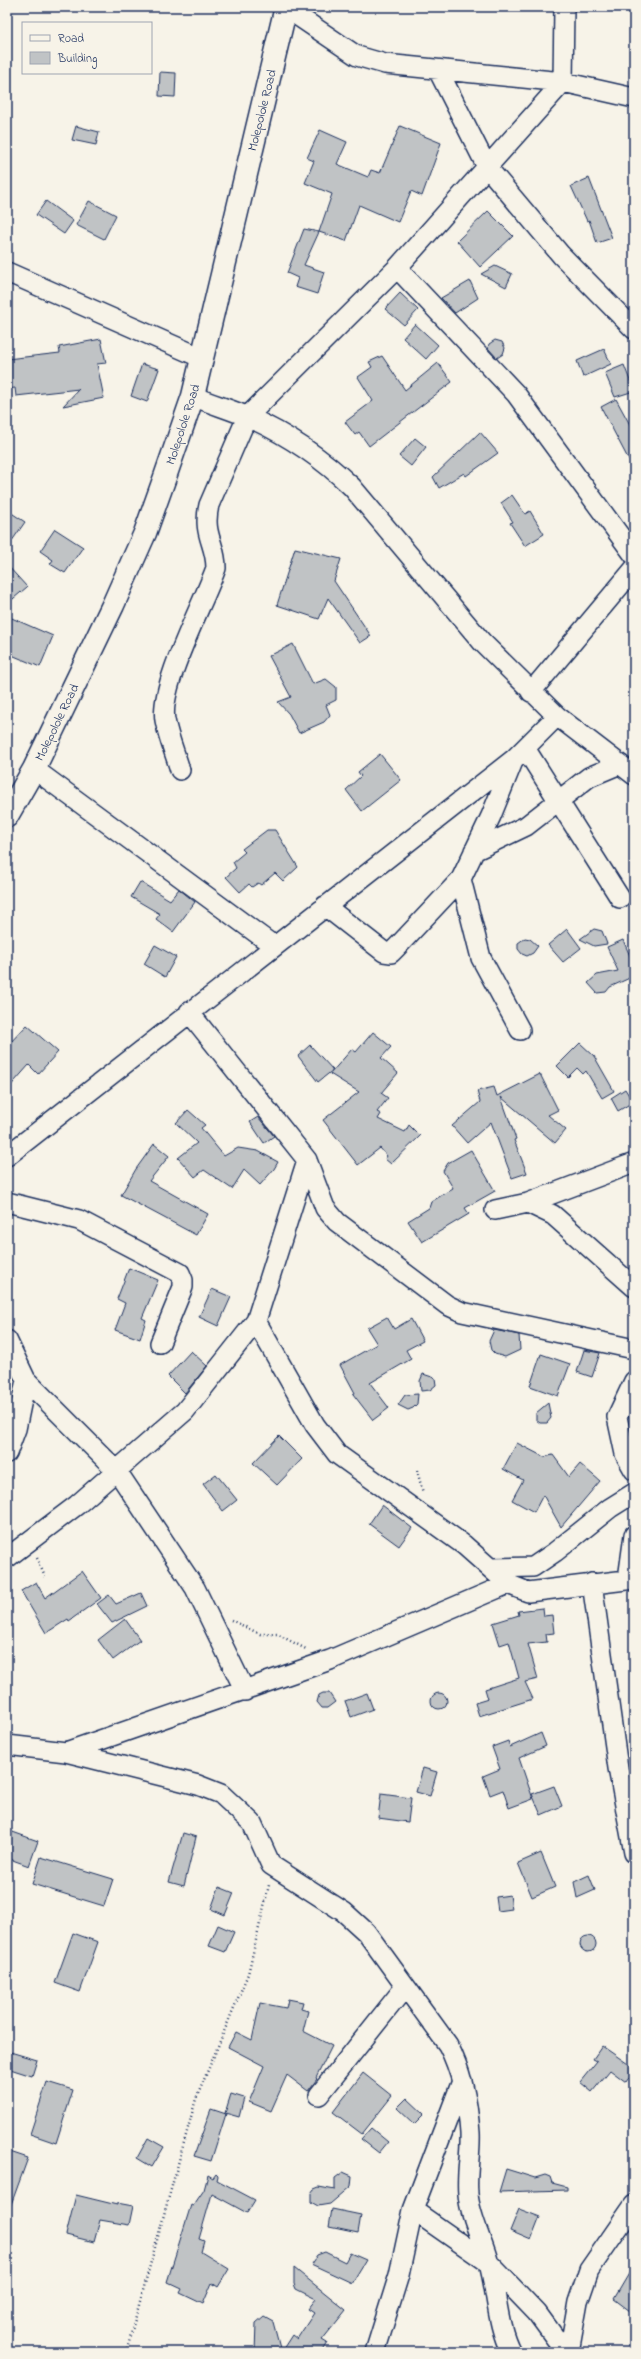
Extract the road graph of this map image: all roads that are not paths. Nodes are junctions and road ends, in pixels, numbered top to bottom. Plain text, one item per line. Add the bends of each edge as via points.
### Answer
1 (286, 7) edge
2 (564, 7) edge
3 (438, 70) junction
4 (563, 82) junction
5 (634, 98) edge
6 (487, 167) junction
7 (397, 268) junction
8 (7, 272) edge
9 (634, 329) edge
10 (202, 358) junction
11 (193, 396) junction
12 (247, 417) junction
13 (634, 554) edge
14 (634, 569) edge
15 (531, 692) junction
16 (557, 716) junction
17 (519, 754) junction
18 (34, 769) junction
19 (627, 769) edge
20 (180, 770) dead end
21 (559, 801) junction
22 (7, 816) edge
23 (474, 851) junction
24 (460, 879) junction
25 (620, 898) dead end
26 (325, 906) junction
27 (274, 946) junction
28 (190, 1012) junction
29 (520, 1030) dead end
30 (7, 1156) edge
31 (307, 1160) junction
32 (634, 1163) edge
33 (7, 1202) edge
34 (528, 1203) junction
35 (495, 1210) dead end
36 (634, 1287) edge
37 (256, 1321) junction
38 (7, 1340) edge
39 (160, 1343) dead end
40 (634, 1349) edge
41 (26, 1380) junction
42 (634, 1381) edge
43 (7, 1452) edge
44 (634, 1470) edge
45 (117, 1471) junction
46 (634, 1493) edge
47 (634, 1535) edge
48 (7, 1558) edge
49 (492, 1568) junction
50 (631, 1579) edge
51 (592, 1583) junction
52 (508, 1584) junction
53 (245, 1691) junction
54 (7, 1744) edge
55 (66, 1752) junction
56 (634, 1853) edge
57 (405, 1987) junction
58 (463, 2080) junction
59 (319, 2095) dead end
60 (634, 2205) edge
61 (413, 2210) junction
62 (489, 2263) junction
63 (569, 2348) edge
64 (375, 2352) edge
65 (512, 2352) edge

1 - 3 street via 357,56 385,64
1 - 10 main road, Molepolole Road
2 - 4 street
3 - 4 street
3 - 6 street
4 - 5 street
4 - 6 street
6 - 7 street
6 - 9 street via 561,255
7 - 12 street
7 - 13 street via 516,394
8 - 10 street
10 - 11 main road, Molepolole Road
11 - 12 street
11 - 18 main road, Molepolole Road via 145,533
12 - 15 street via 316,456 335,471 482,642
12 - 20 street via 209,505 206,520 216,558 216,568 168,684 165,720
14 - 15 street
15 - 16 street
16 - 17 street
16 - 19 street
17 - 21 street
17 - 23 street
17 - 26 street
18 - 22 main road, Molepolole Road
18 - 27 street
19 - 21 street via 589,777
21 - 23 street via 526,826
21 - 25 street
23 - 24 street
24 - 26 street via 390,952 379,949
24 - 29 street via 481,958
26 - 27 street
27 - 28 street
28 - 30 street
28 - 31 street
31 - 37 street
31 - 40 street via 330,1216 447,1304 462,1312
32 - 34 street
33 - 39 street via 80,1220 180,1273 183,1287
34 - 35 street
34 - 36 street via 553,1215
37 - 45 street via 185,1411
37 - 49 street via 315,1425 337,1454
38 - 41 street
41 - 43 street via 16,1429
41 - 45 street
42 - 44 street via 617,1417 625,1454
45 - 48 street
45 - 53 street via 195,1588
46 - 49 street via 610,1508 533,1567
47 - 50 street
49 - 52 street
50 - 51 street
51 - 52 street via 528,1592
51 - 56 street via 618,1768
52 - 53 street via 330,1660
53 - 55 street
54 - 55 street
55 - 57 street via 198,1785 221,1794 252,1823 270,1865 356,1920
57 - 58 street via 448,2045
57 - 59 street
58 - 61 street
58 - 62 street via 470,2133 468,2194 471,2212
60 - 63 street via 589,2270 582,2286
61 - 62 street
61 - 64 street via 399,2275
62 - 63 street via 537,2313 556,2339
62 - 65 street via 501,2322

